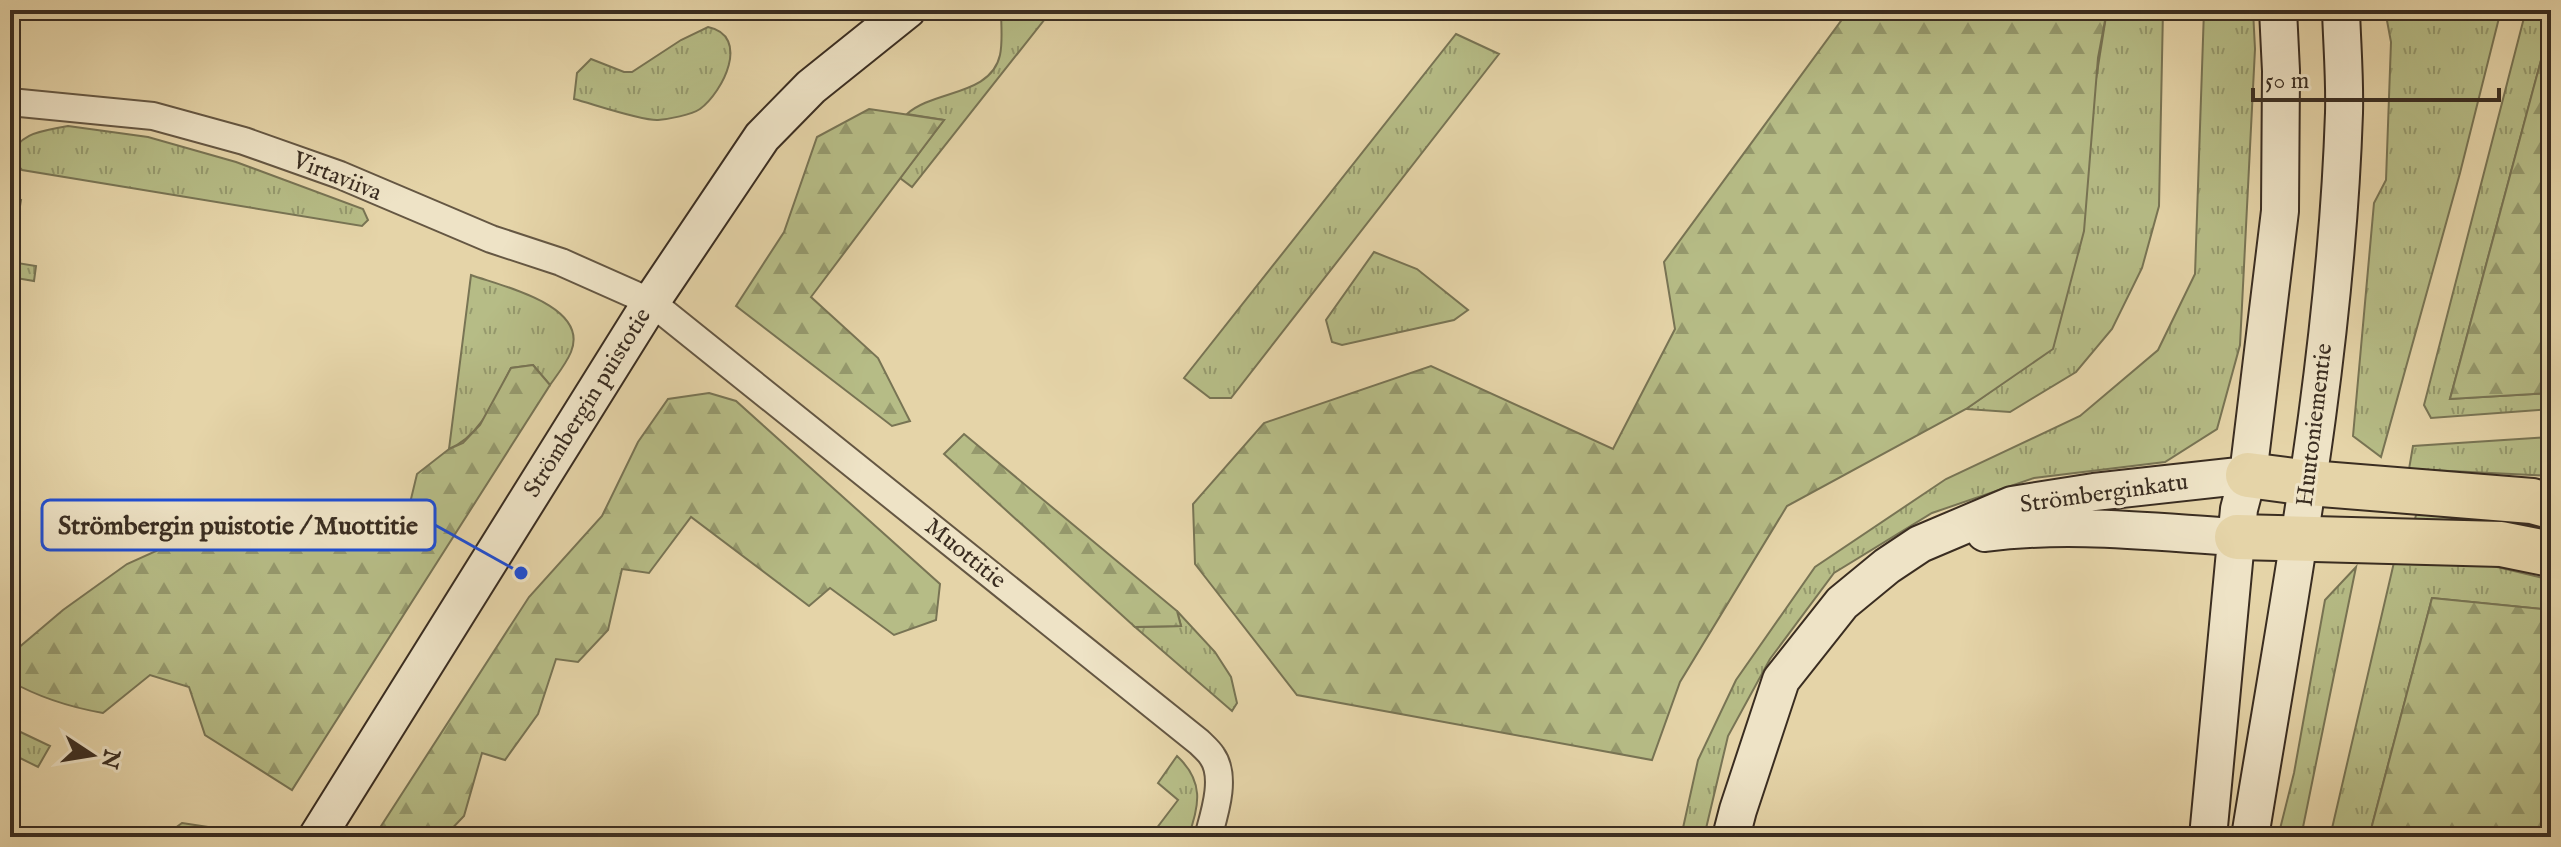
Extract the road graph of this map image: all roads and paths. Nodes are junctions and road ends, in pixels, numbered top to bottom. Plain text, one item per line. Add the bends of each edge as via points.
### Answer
1 (907, 10) edge
2 (2278, 10) edge
3 (2341, 10) edge
4 (10, 102) edge
5 (651, 302) junction
6 (2248, 475) junction
7 (2309, 483) junction
8 (2551, 506) edge
9 (2237, 537) junction
10 (2300, 539) junction
11 (1920, 544) junction
12 (2551, 554) edge
13 (317, 837) edge
14 (1208, 837) edge
15 (1731, 837) edge
16 (2208, 837) edge
17 (2250, 837) edge

1 - 5 street, Strömbergin puistotie via 811,87 762,137
2 - 6 street via 2280,211
3 - 7 street, Huutoniementie via 2344,111 2334,275
4 - 5 street, Virtaviiva via 153,116 244,141 561,262
5 - 13 street, Strömbergin puistotie
5 - 14 street, Muottitie via 1199,742 1214,758 1218,781
6 - 7 highway
6 - 9 street
6 - 11 street, Strömberginkatu via 2012,505
7 - 8 highway
7 - 10 street, Huutoniementie
9 - 10 highway
9 - 11 street, Strömberginkatu via 2031,527
9 - 16 street
10 - 12 highway via 2501,544
10 - 17 street, Huutoniementie
11 - 15 street, Strömberginkatu via 1842,603 1781,680

